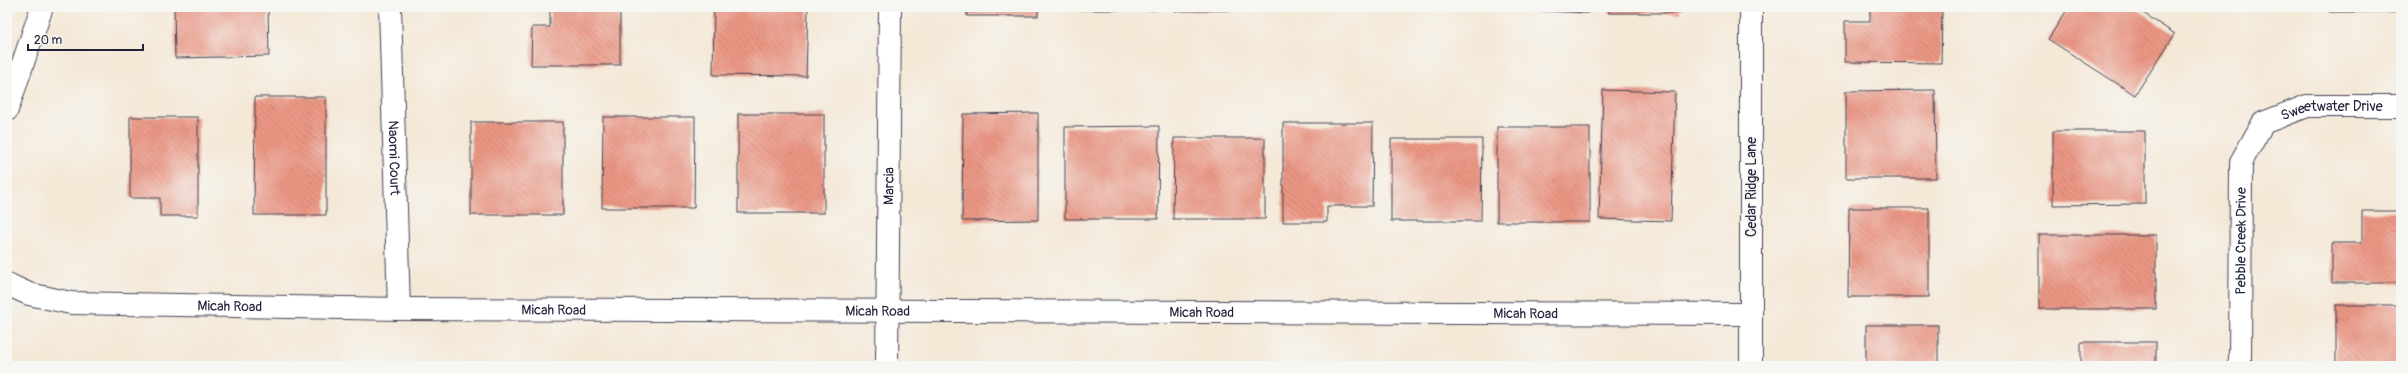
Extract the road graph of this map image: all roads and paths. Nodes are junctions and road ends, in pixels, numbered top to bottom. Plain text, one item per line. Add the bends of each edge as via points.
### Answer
1 (42, 7) edge
2 (390, 7) edge
3 (890, 7) edge
4 (1751, 7) edge
5 (2401, 106) edge
6 (7, 110) edge
7 (2263, 123) joint
8 (7, 284) edge
9 (399, 309) junction
10 (888, 310) junction
11 (1751, 314) junction
12 (887, 366) edge
13 (1751, 366) edge
14 (2240, 366) edge

1 - 6 street
2 - 9 street, Naomi Court
3 - 10 street, Marcia
4 - 11 street, Cedar Ridge Lane
5 - 7 street, Sweetwater Drive via 2307,106
7 - 14 street, Pebble Creek Drive via 2241,162
8 - 9 street, Micah Road via 29,294 71,303
9 - 10 street, Micah Road
10 - 11 street, Micah Road
10 - 12 street, Marcia
11 - 13 street, Cedar Ridge Lane

